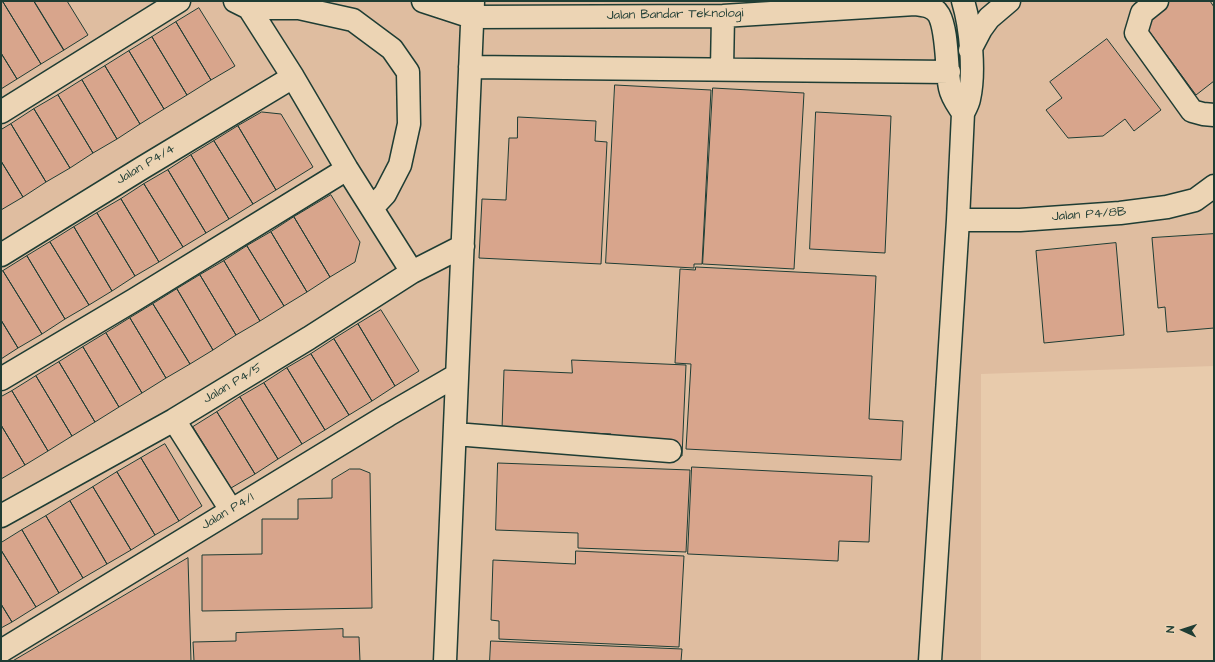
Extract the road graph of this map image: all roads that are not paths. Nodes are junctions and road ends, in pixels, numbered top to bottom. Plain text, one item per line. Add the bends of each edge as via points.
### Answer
1 (179, 1) edge
2 (423, 1) edge
3 (964, 1) edge
4 (1009, 1) edge
5 (1157, 1) edge
6 (242, 5) edge
7 (934, 7) edge
8 (473, 9) edge
9 (723, 16) junction
10 (970, 50) junction
11 (470, 67) junction
12 (722, 69) junction
13 (949, 72) junction
14 (293, 77) junction
15 (1, 112) edge
16 (963, 113) junction
17 (1214, 115) edge
18 (347, 169) junction
19 (1214, 186) edge
20 (372, 208) junction
21 (958, 220) junction
22 (462, 246) junction
23 (1, 256) edge
24 (412, 272) junction
25 (457, 375) junction
26 (1, 379) edge
27 (174, 420) junction
28 (454, 434) junction
29 (670, 450) dead end
30 (231, 510) junction
31 (1, 516) edge
32 (1, 651) edge
33 (445, 661) edge
34 (930, 661) edge

1 - 15 street
2 - 8 street, Jalan Bandar Teknologi
3 - 7 street
3 - 10 street via 969,21
4 - 10 street via 989,18
5 - 17 street via 1142,13 1136,33 1192,111
6 - 14 street
6 - 20 street via 299,8 353,20 392,49 408,72 409,124 400,165 386,194
7 - 9 street, Jalan Bandar Teknologi via 915,4
7 - 13 street via 943,29
8 - 9 street, Jalan Bandar Teknologi
8 - 11 street
9 - 12 street
10 - 16 street via 972,79 969,100
11 - 12 street
11 - 22 street
12 - 13 street
13 - 16 street via 954,100
14 - 18 street
14 - 23 street, Jalan P4/4
16 - 21 street
18 - 20 street
18 - 26 street
19 - 21 street, Jalan P4/8B via 1195,200 1167,208 1020,220
20 - 24 street
21 - 34 street
22 - 24 street, Jalan P4/5
22 - 25 street
24 - 27 street, Jalan P4/5
25 - 28 street
25 - 30 street, Jalan P4/1
27 - 30 street
27 - 31 street, Jalan P4/5
28 - 29 street
28 - 33 street
30 - 32 street, Jalan P4/1

